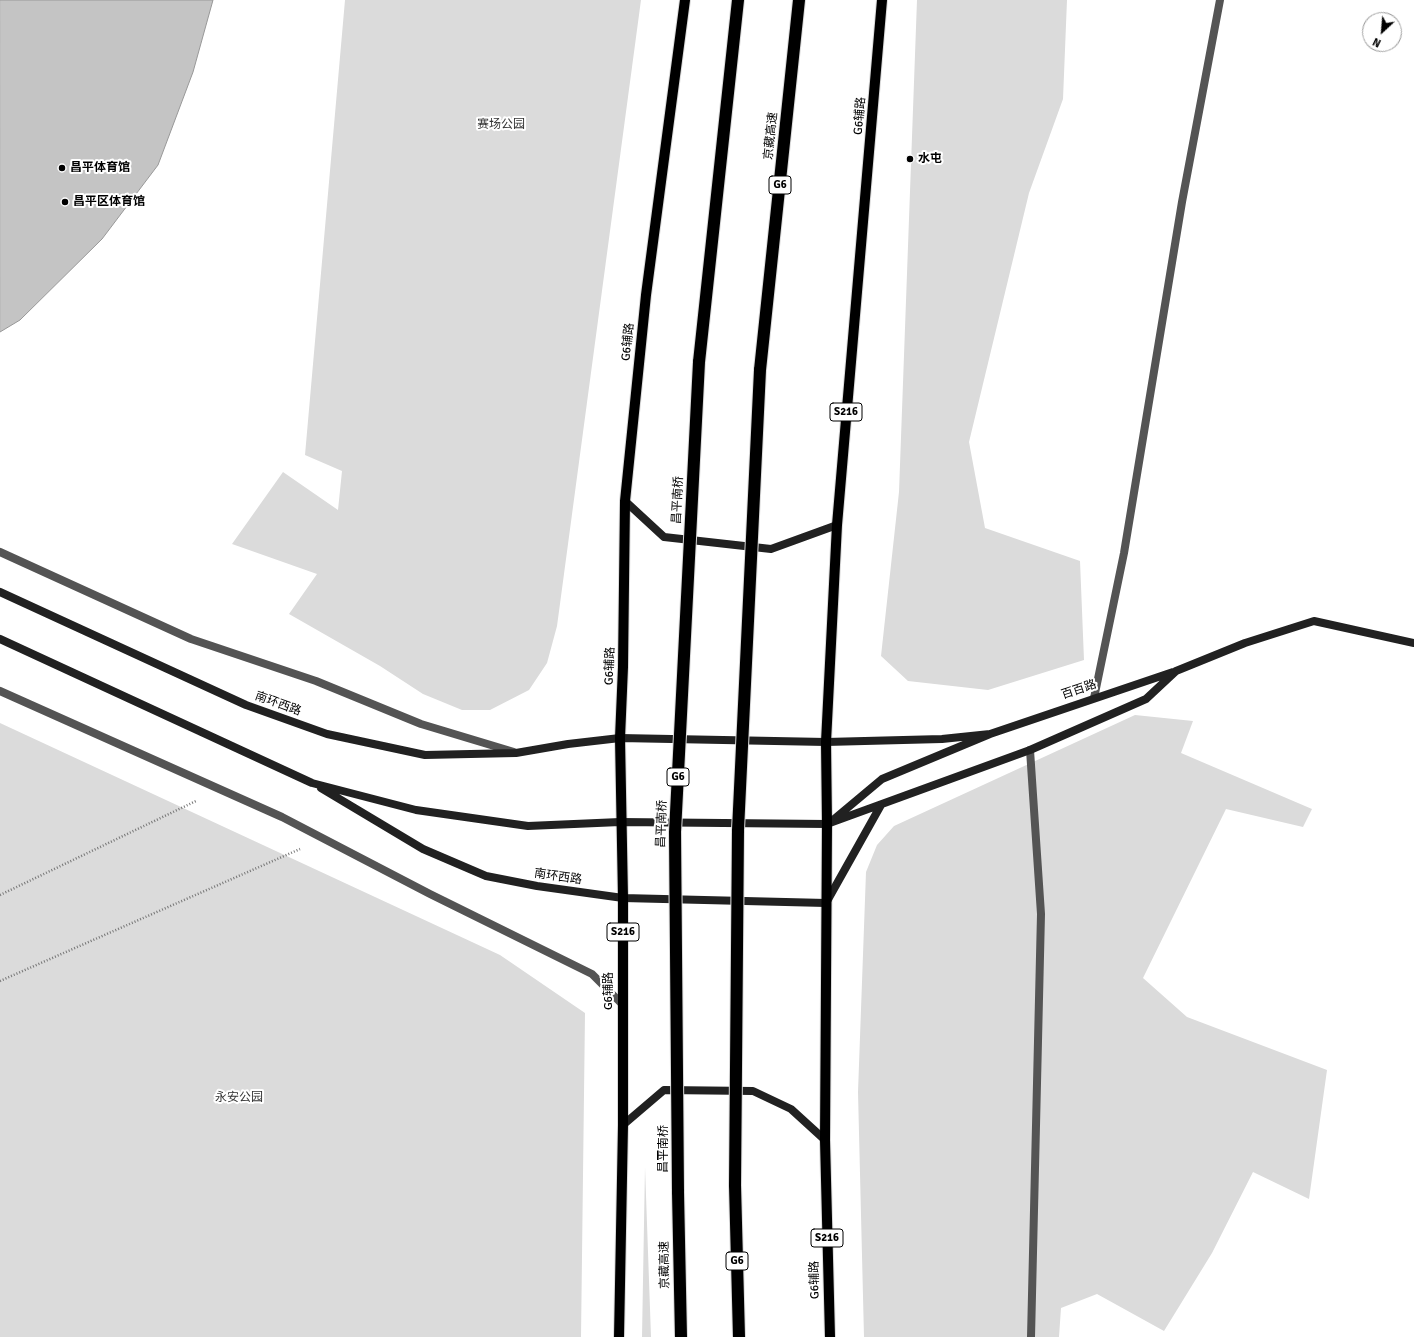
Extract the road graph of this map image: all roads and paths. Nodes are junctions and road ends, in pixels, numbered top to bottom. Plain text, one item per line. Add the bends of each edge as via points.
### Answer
1 (685, 0) edge
2 (738, 0) edge
3 (799, 0) edge
4 (882, 0) edge
5 (1220, 0) edge
6 (625, 501) junction
7 (837, 525) junction
8 (0, 552) edge
9 (0, 592) edge
10 (0, 639) edge
11 (1414, 643) edge
12 (1176, 671) junction
13 (0, 691) edge
14 (1094, 698) junction
15 (990, 734) junction
16 (620, 738) junction
17 (826, 742) junction
18 (1030, 750) junction
19 (516, 753) junction
20 (312, 782) junction
21 (196, 800) dead end
22 (881, 805) junction
23 (620, 822) junction
24 (827, 824) junction
25 (300, 849) dead end
26 (0, 895) edge
27 (623, 898) junction
28 (826, 902) junction
29 (0, 981) edge
30 (622, 1004) junction
31 (623, 1125) junction
32 (824, 1140) junction
33 (678, 1192) joint
34 (619, 1337) edge
35 (681, 1337) edge
36 (739, 1337) edge
37 (830, 1337) edge
38 (1031, 1337) edge

1 - 6 main road, G6辅路 / S216 via 646,295
2 - 33 highway, 昌平南桥 / G6, bridge via 699,362 675,832
3 - 36 highway, 京藏高速 / G6, bridge via 760,370 738,830 735,1185
4 - 7 main road, G6辅路 / S216
5 - 14 street via 1182,202 1124,553
6 - 7 main road via 664,537 771,549
6 - 16 main road, G6辅路 / S216
7 - 17 main road, G6辅路 / S216
8 - 19 street via 191,639 316,681 421,724
9 - 19 main road, 南环西路 via 246,705 327,734 425,755
10 - 20 main road, 南环西路
11 - 12 main road, 百百路 via 1314,620 1245,643
12 - 14 main road, 百百路
12 - 18 main road, 南环西路 via 1146,699
13 - 30 street via 282,817 592,974
14 - 15 main road, 百百路
15 - 17 main road, 百百路 via 942,739
15 - 24 main road, 百百路 via 882,780
16 - 17 main road, 百百路
16 - 19 main road, 南环西路
16 - 23 main road, G6辅路 / S216
17 - 24 main road, G6辅路 / S216
18 - 22 main road, 南环西路
18 - 38 street via 1041,914
20 - 23 main road, 南环西路 via 416,810 528,826
20 - 27 main road, 南环西路 via 423,849 486,876
21 - 26 path
22 - 24 main road, 南环西路
22 - 28 main road
23 - 24 main road, 南环西路
23 - 27 main road, G6辅路 / S216
24 - 28 main road, G6辅路 / S216
25 - 29 path
27 - 28 main road, 南环西路
27 - 30 main road, G6辅路 / S216
28 - 32 main road, G6辅路 / S216
30 - 31 main road, G6辅路 / S216
31 - 32 main road via 664,1090 753,1091 791,1109
31 - 34 main road, G6辅路 / S216
32 - 37 main road, G6辅路 / S216
33 - 35 highway, 京藏高速 / G6

